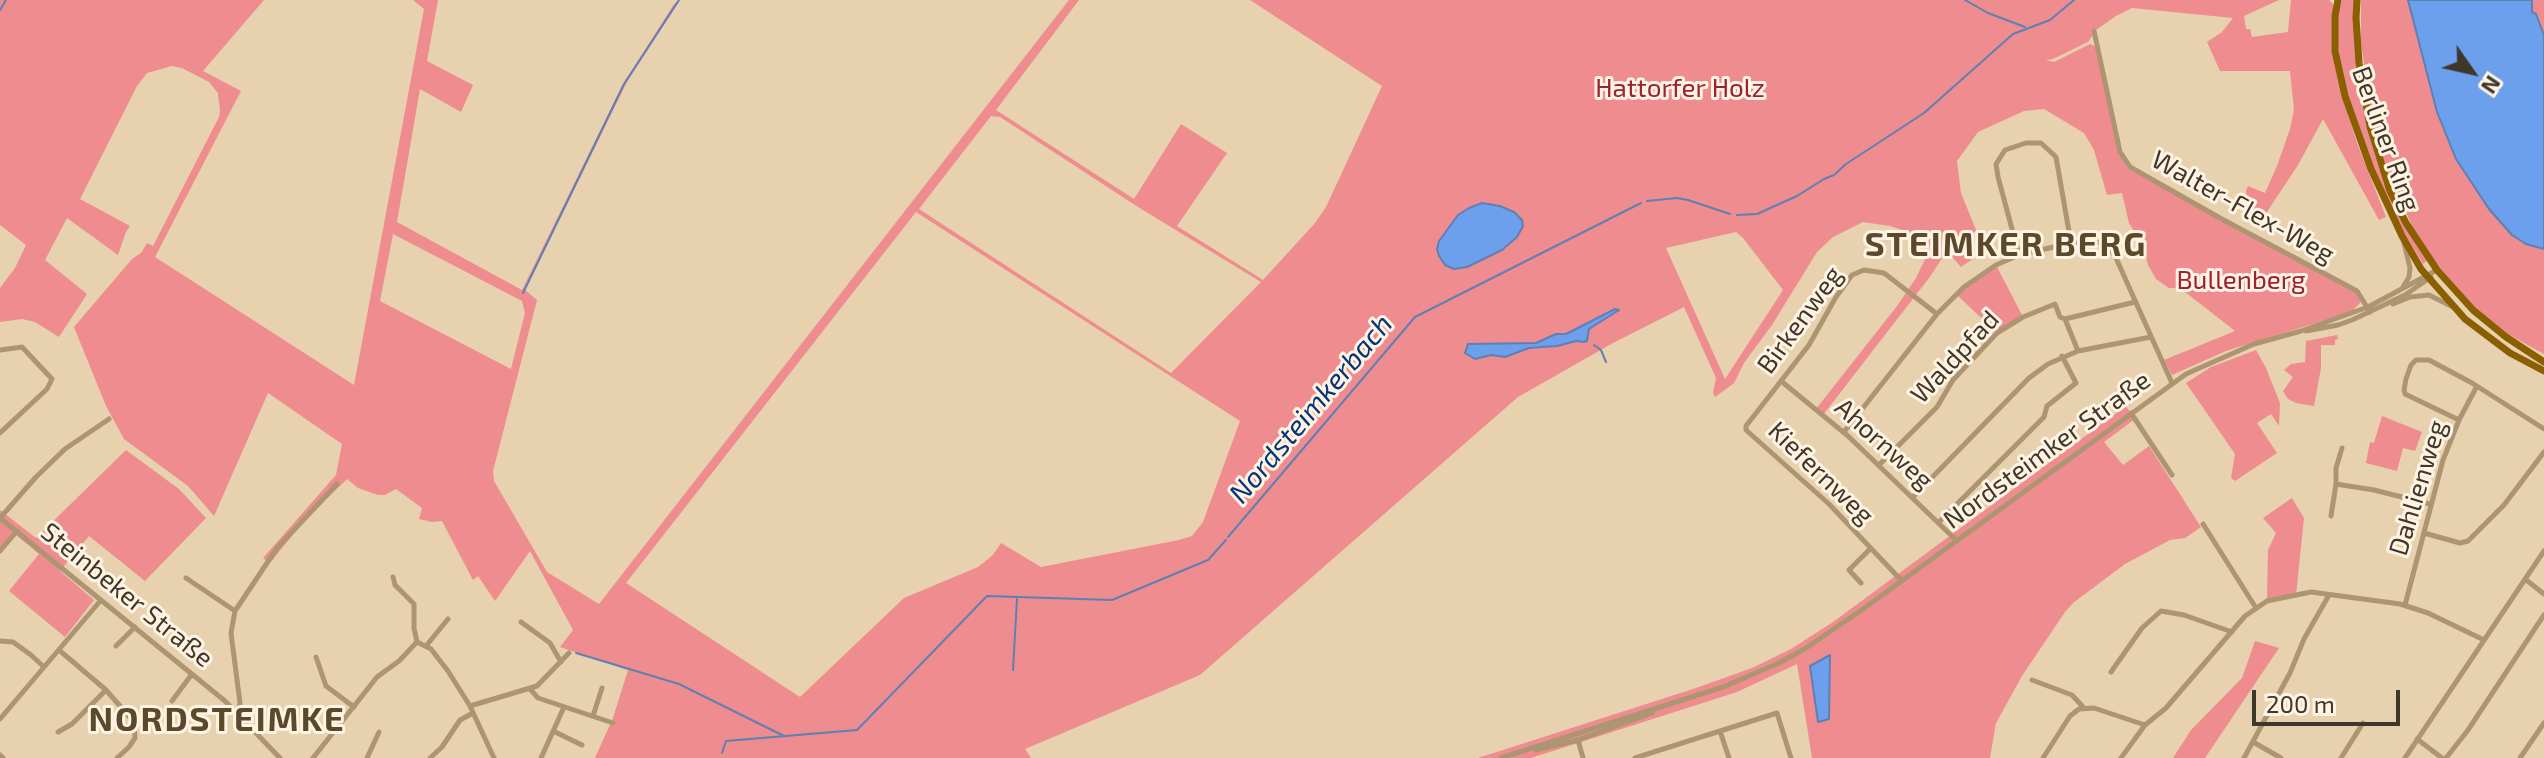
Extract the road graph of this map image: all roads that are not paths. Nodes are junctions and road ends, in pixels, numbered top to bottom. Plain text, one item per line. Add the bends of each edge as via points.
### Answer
1 (2338, 0) edge
2 (2357, 0) edge
3 (2094, 31) dead end
4 (2402, 236) junction
5 (2071, 243) junction
6 (2019, 255) junction
7 (2437, 270) junction
8 (2428, 277) junction
9 (2400, 291) junction
10 (2135, 302) junction
11 (2384, 306) junction
12 (2454, 307) junction
13 (2369, 310) junction
14 (1937, 314) junction
15 (2065, 319) junction
16 (2151, 337) junction
17 (0, 350) edge
18 (2078, 351) junction
19 (2062, 356) junction
20 (2544, 362) edge
21 (2544, 371) edge
22 (1781, 381) junction
23 (2172, 383) junction
24 (2477, 386) junction
25 (2131, 413) junction
26 (109, 419) dead end
27 (2459, 420) junction
28 (1746, 426) joint
29 (2544, 429) edge
30 (1844, 432) junction
31 (0, 433) edge
32 (2342, 448) dead end
33 (2544, 452) edge
34 (1879, 465) junction
35 (2172, 475) dead end
36 (337, 484) dead end
37 (2336, 484) junction
38 (1913, 497) junction
39 (2430, 504) junction
40 (2331, 516) dead end
41 (0, 518) edge
42 (1939, 522) junction
43 (2203, 524) dead end
44 (17, 531) junction
45 (2424, 533) junction
46 (1957, 541) junction
47 (1870, 549) junction
48 (0, 551) edge
49 (2544, 551) edge
50 (393, 577) dead end
51 (186, 578) dead end
52 (2525, 579) junction
53 (1901, 580) junction
54 (1861, 583) dead end
55 (2544, 594) edge
56 (2329, 595) junction
57 (101, 600) junction
58 (2405, 605) junction
59 (2256, 608) junction
60 (235, 611) junction
61 (2544, 615) edge
62 (448, 619) dead end
63 (521, 622) dead end
64 (135, 627) junction
65 (2232, 632) junction
66 (2484, 640) junction
67 (0, 641) edge
68 (417, 642) junction
69 (116, 646) dead end
70 (426, 646) junction
71 (59, 650) junction
72 (569, 653) dead end
73 (316, 657) dead end
74 (561, 662) junction
75 (44, 667) junction
76 (2111, 672) dead end
77 (192, 674) junction
78 (2032, 680) dead end
79 (602, 688) dead end
80 (530, 689) junction
81 (106, 690) junction
82 (172, 701) dead end
83 (470, 706) junction
84 (354, 707) junction
85 (564, 707) junction
86 (2084, 708) junction
87 (238, 712) junction
88 (473, 713) junction
89 (593, 716) junction
90 (0, 719) edge
91 (613, 723) dead end
92 (2363, 723) dead end
93 (2544, 723) edge
94 (2145, 725) junction
95 (553, 731) junction
96 (1720, 731) junction
97 (58, 732) dead end
98 (379, 732) dead end
99 (1577, 737) junction
100 (2417, 739) junction
101 (2253, 742) junction
102 (582, 745) dead end
103 (1656, 755) edge
104 (117, 758) edge
105 (280, 758) edge
106 (313, 758) edge
107 (367, 758) edge
108 (430, 758) edge
109 (494, 758) edge
110 (541, 758) edge
111 (1501, 758) edge
112 (1583, 758) edge
113 (1635, 758) edge
114 (1729, 758) edge
115 (1791, 758) edge
116 (2043, 758) edge
117 (2121, 758) edge
118 (2244, 758) edge
119 (2281, 758) edge
120 (2341, 758) edge
121 (2405, 758) edge
122 (2444, 758) edge
123 (2520, 758) edge

1 - 4 main road, Berliner Ring via 2335,51 2345,96
2 - 7 main road, Berliner Ring via 2361,82 2380,163 2406,223
3 - 13 street, Walter-Flex-Weg via 2120,152 2130,167 2357,291
4 - 8 main road, Berliner Ring
4 - 9 street via 2410,268
5 - 6 street
5 - 6 street via 2056,157 2041,143 2026,143 2005,150 1996,164
5 - 10 street via 2100,242 2110,249
6 - 14 street via 1969,283
7 - 8 street, Nordsteimker Straße
7 - 20 main road, Berliner Ring via 2487,322
8 - 9 street, Nordsteimker Straße
8 - 11 street, Nordsteimker Straße
8 - 12 main road, Berliner Ring
9 - 13 street, Nordsteimker Straße
10 - 15 street, Waldpfad
10 - 16 street
11 - 12 street via 2429,295
11 - 13 street, Nordsteimker Straße
12 - 21 main road, Berliner Ring via 2510,353
13 - 23 street, Nordsteimker Straße via 2338,325 2229,353
14 - 22 street, Birkenweg via 1884,273 1857,272
14 - 30 street
15 - 18 street
15 - 34 street, Waldpfad via 2055,304 1997,333 1953,380 1937,407
16 - 18 street
16 - 23 street
17 - 31 street via 22,347 52,379
18 - 19 street
19 - 38 street via 2029,378
19 - 42 street via 2076,383 2047,406 2044,417
22 - 28 street, Birkenweg
22 - 30 street, Ahornweg
23 - 25 street, Nordsteimker Straße
24 - 27 street, Dahlienweg
24 - 27 street via 2423,359 2411,365 2405,394
24 - 29 street
25 - 35 street
25 - 46 street, Nordsteimker Straße
26 - 41 street via 65,449
27 - 39 street, Dahlienweg
28 - 47 street, Kiefernweg
30 - 34 street, Ahornweg
32 - 37 street
33 - 45 street via 2468,541
34 - 38 street, Ahornweg
36 - 60 street via 277,548
37 - 39 street
37 - 40 street
38 - 42 street, Ahornweg
39 - 45 street, Dahlienweg
41 - 44 street, Steinbeker Straße
42 - 46 street, Ahornweg
43 - 59 street
44 - 48 street, Steinbeker Straße
44 - 57 street, Steinbeker Straße
45 - 58 street, Dahlienweg
46 - 53 street, Nordsteimker Straße
47 - 53 street, Kiefernweg
47 - 54 street, Kiefernweg via 1849,570
49 - 52 street
50 - 68 street via 414,604
51 - 60 street
52 - 55 street
52 - 66 street
53 - 99 street, Nordsteimker Straße via 1832,631 1763,671 1632,722
56 - 58 street
56 - 59 street via 2280,597
56 - 101 street
57 - 64 street, Steinbeker Straße
57 - 71 street
58 - 66 street
59 - 65 street
60 - 87 street via 231,633
61 - 122 street
62 - 70 street
63 - 74 street via 550,643
64 - 69 street
64 - 77 street, Steinbeker Straße
65 - 76 street via 2161,611
65 - 94 street
66 - 100 street
67 - 75 street via 13,642
68 - 70 street
68 - 84 street via 377,677
70 - 83 street
71 - 75 street
71 - 81 street
72 - 74 street
73 - 84 street via 326,686
74 - 80 street
75 - 90 street
77 - 82 street
77 - 87 street, Steinbeker Straße
78 - 86 street via 2072,695
79 - 89 street
80 - 83 street
80 - 85 street via 538,698
81 - 97 street
81 - 104 street via 136,729 129,747
83 - 88 street
84 - 106 street
85 - 89 street
85 - 95 street
86 - 94 street
86 - 116 street via 2070,716
87 - 105 street, Steinbeker Straße
88 - 108 street via 460,720
88 - 109 street
89 - 91 street
92 - 120 street
93 - 123 street
94 - 117 street
95 - 102 street
95 - 110 street
96 - 103 street
96 - 114 street
96 - 115 street via 1777,713
98 - 107 street
99 - 111 street, Nordsteimker Straße
99 - 112 street
100 - 121 street
100 - 122 street
101 - 118 street
101 - 119 street
103 - 113 street

